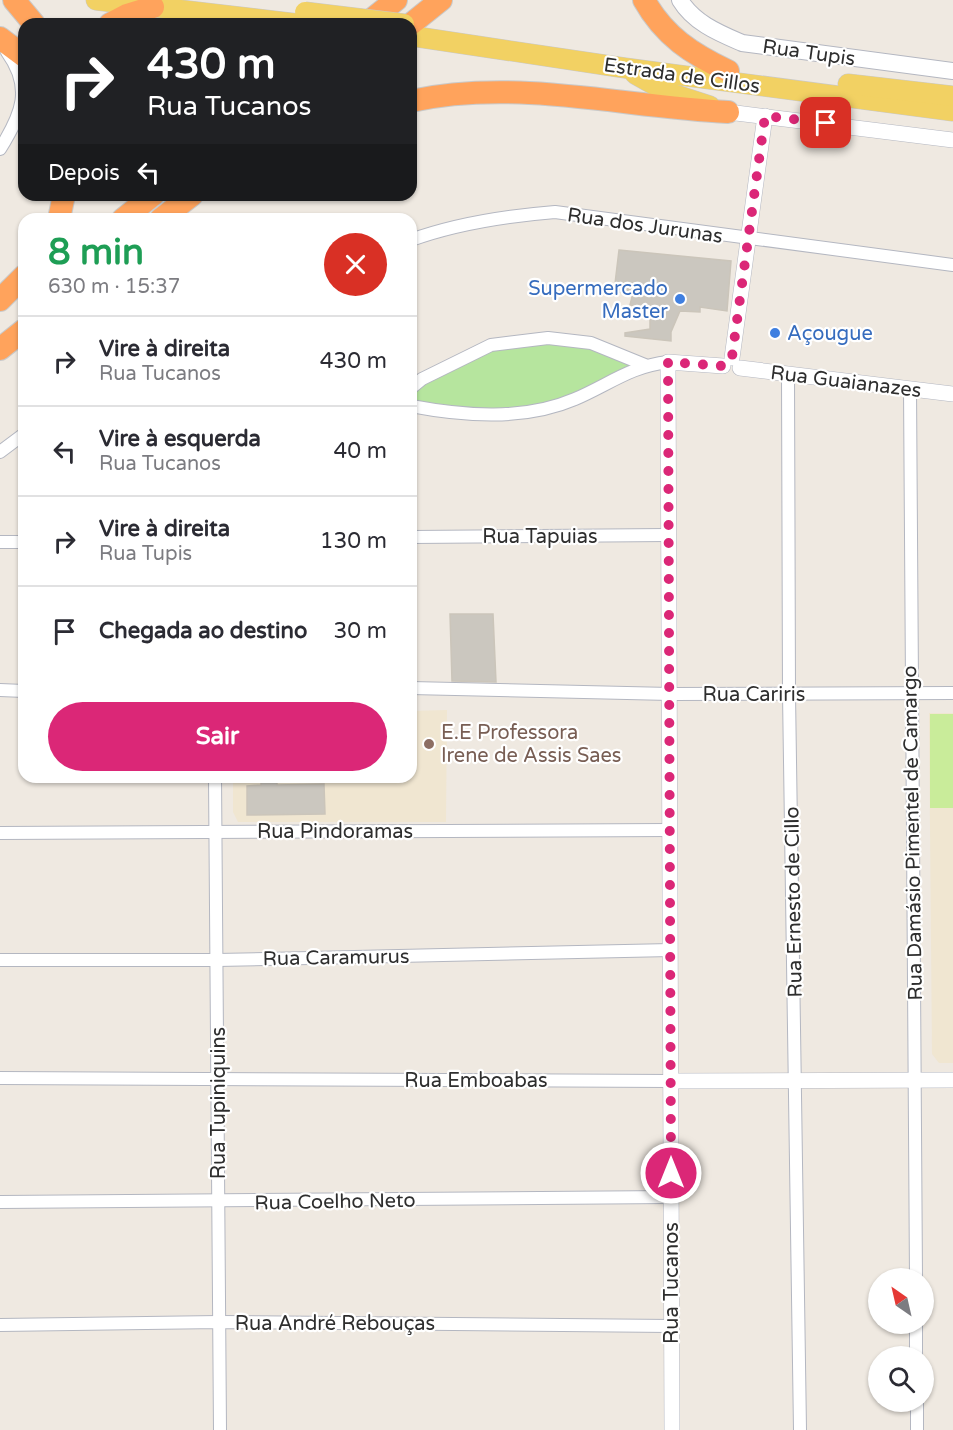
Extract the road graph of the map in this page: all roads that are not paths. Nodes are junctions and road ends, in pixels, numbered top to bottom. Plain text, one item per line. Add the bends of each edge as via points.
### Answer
1 (14, 0) edge
2 (96, 0) edge
3 (202, 0) edge
4 (396, 0) edge
5 (441, 0) edge
6 (644, 0) edge
7 (680, 0) edge
8 (153, 7) junction
9 (29, 18) edge
10 (122, 18) edge
11 (275, 18) edge
12 (288, 18) edge
13 (374, 18) edge
14 (417, 26) edge
15 (417, 29) edge
16 (417, 30) edge
17 (0, 40) edge
18 (18, 52) edge
19 (625, 68) junction
20 (18, 71) edge
21 (728, 71) junction
22 (953, 71) edge
23 (953, 96) edge
24 (417, 100) edge
25 (18, 104) edge
26 (953, 111) edge
27 (728, 112) junction
28 (765, 116) junction
29 (4, 136) edge
30 (953, 140) edge
31 (0, 149) edge
32 (146, 201) edge
33 (185, 201) edge
34 (192, 201) edge
35 (130, 213) edge
36 (170, 213) edge
37 (171, 213) edge
38 (417, 238) edge
39 (748, 239) junction
40 (953, 264) edge
41 (18, 282) edge
42 (0, 300) edge
43 (18, 302) edge
44 (0, 316) edge
45 (18, 335) edge
46 (0, 350) edge
47 (668, 362) junction
48 (732, 364) junction
49 (645, 365) junction
50 (788, 374) junction
51 (417, 383) edge
52 (910, 388) junction
53 (953, 394) edge
54 (417, 407) edge
55 (18, 438) edge
56 (0, 452) edge
57 (668, 535) junction
58 (417, 537) edge
59 (0, 542) edge
60 (18, 542) edge
61 (417, 688) edge
62 (0, 690) edge
63 (18, 690) edge
64 (953, 693) edge
65 (670, 694) junction
66 (789, 694) junction
67 (911, 694) junction
68 (215, 783) edge
69 (670, 830) junction
70 (216, 832) junction
71 (0, 833) edge
72 (671, 950) junction
73 (0, 960) edge
74 (217, 960) junction
75 (0, 1078) edge
76 (218, 1079) junction
77 (953, 1080) edge
78 (670, 1081) junction
79 (796, 1081) junction
80 (915, 1081) junction
81 (671, 1197) junction
82 (0, 1202) edge
83 (218, 1202) junction
84 (916, 1268) edge
85 (219, 1322) junction
86 (0, 1325) edge
87 (671, 1326) junction
88 (917, 1412) edge
89 (220, 1430) edge
90 (672, 1430) edge
91 (800, 1430) edge
92 (917, 1430) edge

1 - 9 highway
2 - 8 main road, Estrada de Cillos
3 - 12 main road, Estrada de Cillos
4 - 13 highway
5 - 14 highway
6 - 21 highway via 654,19 671,37 696,56
7 - 22 main road, Rua Tupis via 696,19 742,43
8 - 10 highway
8 - 11 main road, Estrada de Cillos
15 - 21 main road, Estrada de Cillos
16 - 19 main road, Estrada de Cillos
17 - 18 highway
17 - 20 street
19 - 26 main road, Estrada de Cillos
19 - 27 main road via 668,92
21 - 23 main road, Estrada de Cillos
24 - 27 highway via 470,93 531,92
25 - 29 street
27 - 28 street
28 - 30 street
28 - 39 street
29 - 31 street
32 - 35 highway
33 - 36 highway
34 - 37 highway
38 - 39 street, Rua dos Jurunas via 444,228 555,212
39 - 40 street, Rua dos Jurunas
39 - 48 street
41 - 42 highway
43 - 44 highway
45 - 46 highway
47 - 48 street
47 - 49 street
47 - 57 street, Rua Tucanos
48 - 50 street, Rua Guaianazes
49 - 51 street via 591,343 548,338 491,345
49 - 54 street via 573,400 527,414 462,413
50 - 52 street, Rua Guaianazes
50 - 66 street, Rua Ernesto de Cillo
52 - 53 street, Rua Guaianazes
52 - 67 street, Rua Damásio Pimentel de Camargo
55 - 56 street
57 - 58 street, Rua Tapuias
57 - 65 street, Rua Tucanos
59 - 60 street
61 - 65 street, Rua Cariris
62 - 63 street
64 - 67 street, Rua Cariris
65 - 66 street, Rua Cariris
65 - 69 street, Rua Tucanos
66 - 67 street, Rua Cariris
66 - 79 street, Rua Ernesto de Cillo
67 - 80 street, Rua Damásio Pimentel de Camargo
68 - 70 street, Rua Tupiniquins
69 - 70 street, Rua Pindoramas
69 - 72 street, Rua Tucanos
70 - 71 street, Rua Pindoramas
70 - 74 street, Rua Tupiniquins
72 - 74 street, Rua Caramurus
72 - 78 street, Rua Tucanos
73 - 74 street, Rua Caramurus
74 - 76 street, Rua Tupiniquins
75 - 76 street, Rua Emboabas
76 - 78 street, Rua Emboabas
76 - 83 street, Rua Tupiniquins
77 - 80 street, Rua Emboabas
78 - 79 street, Rua Emboabas
78 - 81 street, Rua Tucanos
79 - 80 street, Rua Emboabas
79 - 91 street, Rua Ernesto de Cillo
80 - 84 street, Rua Damásio Pimentel de Camargo
81 - 83 street, Rua Coelho Neto
81 - 87 street, Rua Tucanos
82 - 83 street, Rua Coelho Neto
83 - 85 street, Rua Tupiniquins
85 - 86 street, Rua André Rebouças
85 - 87 street, Rua André Rebouças
85 - 89 street, Rua Tupiniquins
87 - 90 street, Rua Tucanos
88 - 92 street

